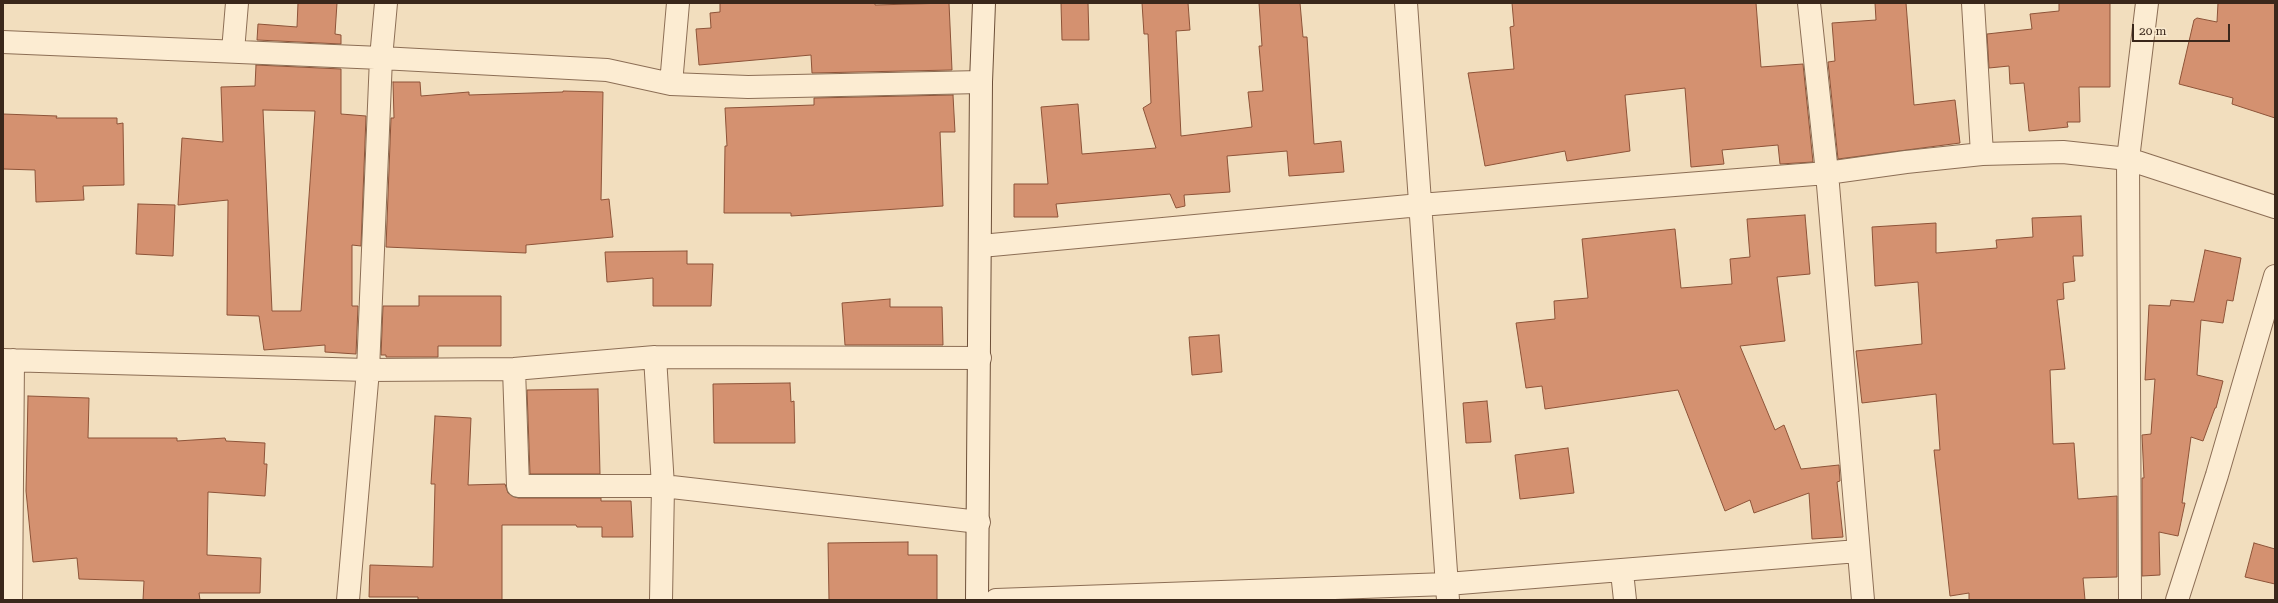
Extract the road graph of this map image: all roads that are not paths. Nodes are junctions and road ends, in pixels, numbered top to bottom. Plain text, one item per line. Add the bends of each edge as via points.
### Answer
1 (237, 3) edge
2 (386, 3) edge
3 (678, 3) edge
4 (984, 3) edge
5 (1406, 3) edge
6 (1809, 3) edge
7 (1973, 3) edge
8 (2147, 3) edge
9 (3, 42) edge
10 (233, 51) junction
11 (381, 58) junction
12 (981, 82) junction
13 (671, 84) junction
14 (1982, 154) junction
15 (2128, 158) junction
16 (1827, 173) junction
17 (1420, 205) junction
18 (2275, 207) edge
19 (981, 246) junction
20 (2275, 276) edge
21 (655, 357) junction
22 (980, 358) junction
23 (8, 360) edge
24 (514, 369) junction
25 (368, 370) junction
26 (663, 486) junction
27 (979, 522) junction
28 (1858, 552) junction
29 (1622, 572) junction
30 (1448, 592) edge
31 (11, 600) edge
32 (348, 600) edge
33 (661, 600) edge
34 (977, 600) edge
35 (996, 600) edge
36 (1625, 600) edge
37 (1863, 600) edge
38 (2130, 600) edge
39 (2177, 600) edge

1 - 10 street
2 - 11 street
3 - 13 street
4 - 12 street
5 - 17 street
6 - 16 street
7 - 14 street
8 - 15 street
9 - 10 street
10 - 11 street
11 - 13 street via 607,70
11 - 25 street
12 - 13 street via 748,87
12 - 19 street
14 - 15 street via 2063,152
14 - 16 street
15 - 18 street
15 - 38 street
16 - 17 street
16 - 28 street
17 - 19 street
17 - 30 street
19 - 22 street
20 - 39 street via 2217,475
21 - 22 street
21 - 24 street
21 - 26 street
22 - 27 street
23 - 25 street
23 - 31 street
24 - 25 street
24 - 26 street via 518,486
25 - 32 street
26 - 27 street
26 - 33 street
27 - 34 street
28 - 29 street
28 - 37 street
29 - 30 street
29 - 36 street
30 - 35 street

